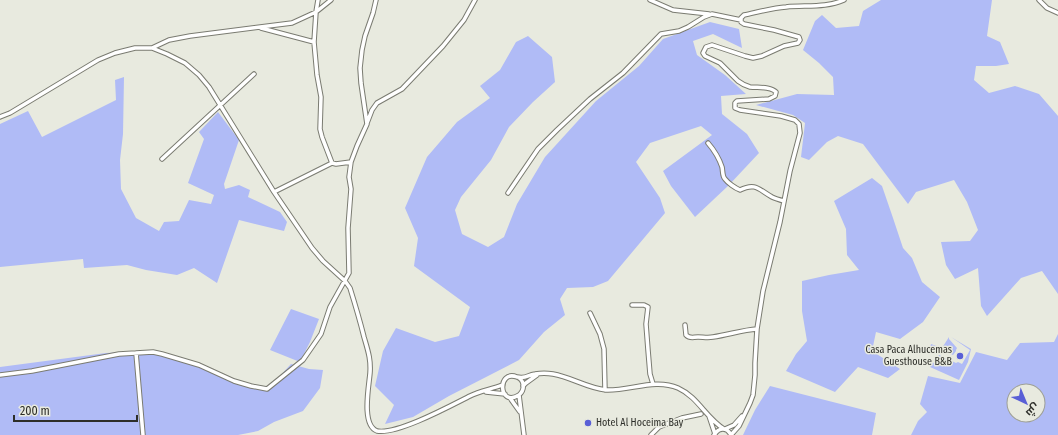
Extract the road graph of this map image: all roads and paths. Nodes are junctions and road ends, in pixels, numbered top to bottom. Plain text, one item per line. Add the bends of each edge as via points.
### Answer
1 (318, 0) edge
2 (331, 0) edge
3 (376, 0) edge
4 (475, 0) edge
5 (650, 0) edge
6 (844, 0) edge
7 (1039, 0) edge
8 (316, 12) junction
9 (1058, 13) edge
10 (712, 14) junction
11 (741, 20) junction
12 (258, 27) junction
13 (314, 42) junction
14 (152, 48) junction
15 (254, 74) dead end
16 (220, 106) junction
17 (0, 117) edge
18 (367, 124) junction
19 (708, 142) dead end
20 (162, 159) dead end
21 (351, 162) junction
22 (332, 163) junction
23 (274, 192) junction
24 (508, 193) dead end
25 (784, 201) junction
26 (344, 281) junction
27 (632, 305) dead end
28 (590, 313) dead end
29 (685, 325) dead end
30 (757, 329) junction
31 (136, 353) junction
32 (538, 374) junction
33 (0, 375) edge
34 (517, 377) junction
35 (653, 384) junction
36 (502, 385) junction
37 (523, 386) junction
38 (605, 390) junction
39 (483, 391) junction
40 (505, 394) junction
41 (519, 395) junction
42 (510, 398) junction
43 (745, 412) junction
44 (521, 413) junction
45 (700, 414) dead end
46 (708, 415) junction
47 (724, 429) junction
48 (144, 435) edge
49 (524, 435) edge
50 (651, 435) edge
51 (715, 435) edge
52 (731, 435) edge

1 - 8 street
2 - 8 street
3 - 18 street via 365,36 360,68
4 - 18 street via 464,20 410,81 402,89 377,103
5 - 10 street via 673,10
6 - 11 street via 827,5 770,9 744,15
7 - 9 street via 1047,8
8 - 12 street via 292,23
8 - 13 street
10 - 11 street
10 - 24 street via 679,31 661,34 538,149
11 - 25 street via 744,24 800,38 798,43 757,57 745,56 712,45 706,47 703,52 705,56 720,63 741,83 776,92 769,100 737,101 735,108 781,116 795,120 799,124 800,133
12 - 13 street
12 - 14 street via 169,40
13 - 22 street via 321,97 320,129
14 - 16 street via 185,63 209,87
14 - 17 street via 135,48 98,60
15 - 16 street
16 - 20 street
16 - 23 street
18 - 21 street
19 - 25 street via 717,155 723,176 736,188 740,190 750,186 756,187 773,198
21 - 22 street
21 - 26 street via 349,273
22 - 23 street
23 - 26 street via 312,248
25 - 30 street via 764,285
26 - 31 street via 330,307 321,334 303,360 268,388 234,381 199,365 162,354
26 - 39 street via 350,288 370,358 367,405 370,423 376,430 391,431 418,423
27 - 35 street via 644,304 648,307 646,324
28 - 38 street via 604,349
29 - 30 street via 686,335 690,338
30 - 43 street via 754,387
31 - 33 street
31 - 48 street
32 - 34 street via 526,378
32 - 37 street
32 - 38 street via 558,375
34 - 36 street via 508,377
34 - 37 street
35 - 38 street
35 - 46 street via 671,386 687,393
36 - 39 street
36 - 40 street
37 - 41 street
39 - 40 street
40 - 42 street
41 - 42 street
41 - 44 street
42 - 44 street
43 - 47 street via 734,425
43 - 52 street via 739,426
44 - 49 street
45 - 50 street via 659,427
46 - 47 street
46 - 51 street
47 - 51 street
47 - 52 street

